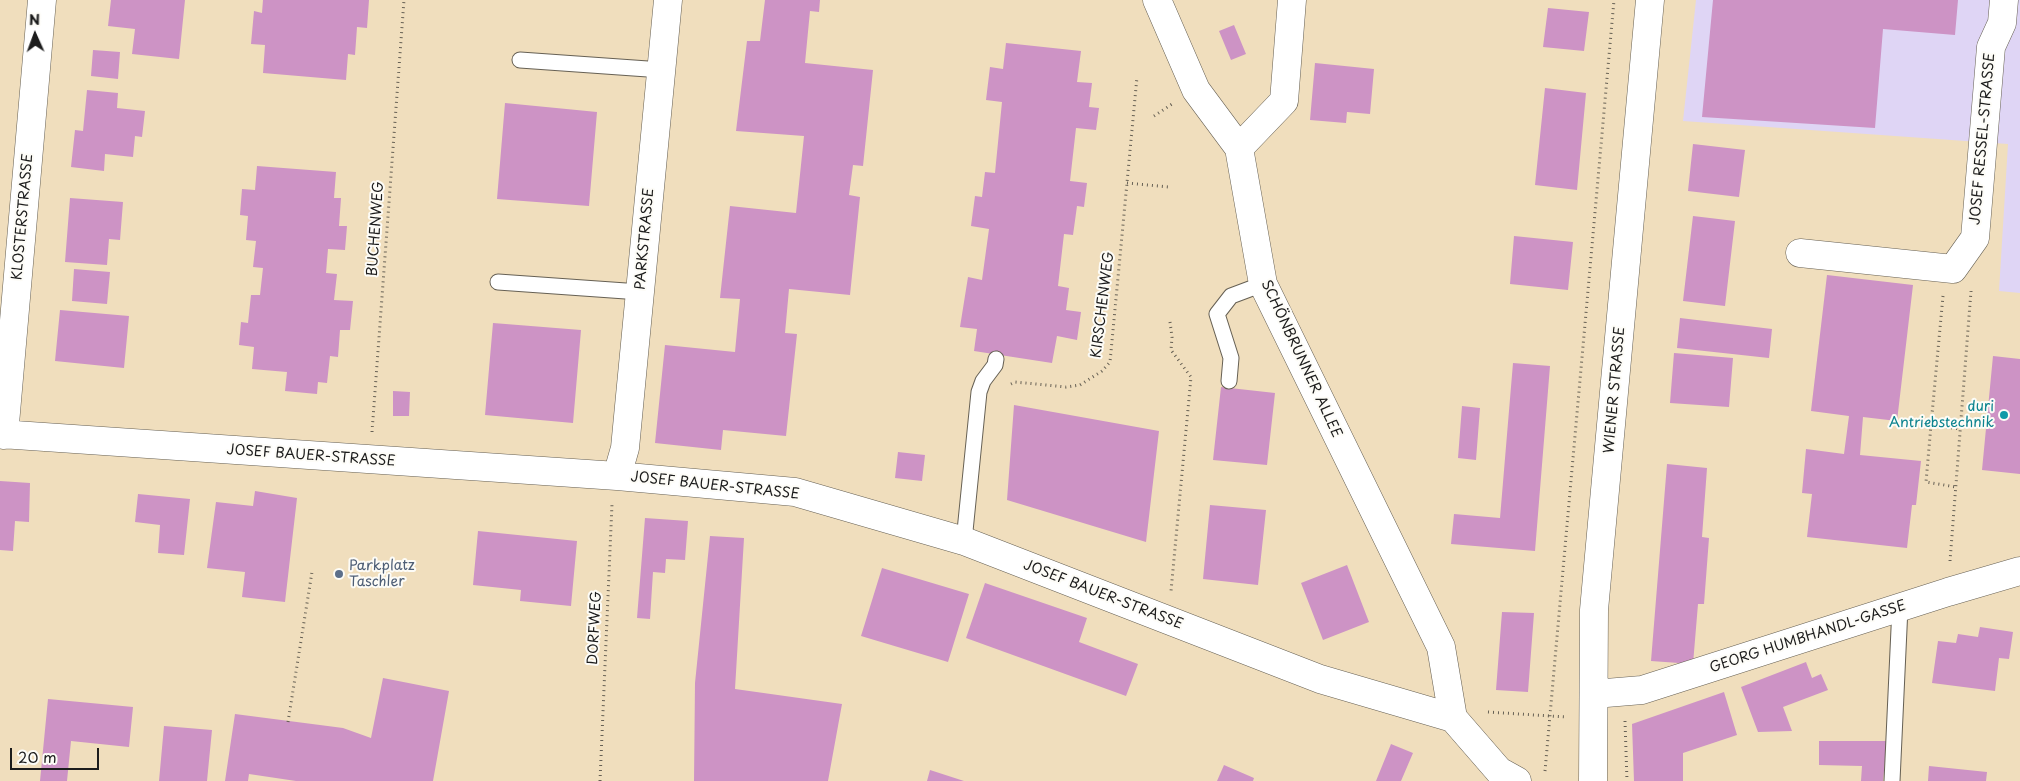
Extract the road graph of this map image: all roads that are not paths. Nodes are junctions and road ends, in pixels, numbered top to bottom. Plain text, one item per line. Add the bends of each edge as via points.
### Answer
1 (42, 0) edge
2 (668, 0) edge
3 (1157, 0) edge
4 (1292, 0) edge
5 (1650, 0) edge
6 (2008, 16) edge
7 (520, 60) dead end
8 (662, 70) junction
9 (1239, 148) junction
10 (1800, 253) dead end
11 (498, 282) dead end
12 (1263, 284) junction
13 (640, 292) junction
14 (996, 359) dead end
15 (1229, 381) dead end
16 (2, 435) edge
17 (617, 476) junction
18 (964, 541) junction
19 (2020, 571) edge
20 (1900, 607) junction
21 (1593, 706) junction
22 (1453, 718) junction
23 (1517, 781) edge
24 (1592, 781) edge
25 (1892, 781) edge

1 - 16 street, KLOSTERSTRASSE
2 - 8 street, PARKSTRASSE
3 - 9 street, SCHÖNBRUNNER ALLEE via 1196,90
4 - 9 street via 1284,101
5 - 21 street, WIENER STRASSE via 1594,610
6 - 10 street, JOSEF RESSEL-STRASSE via 1991,47 1975,238 1953,269
7 - 8 lane
8 - 13 street, PARKSTRASSE
9 - 12 street, SCHÖNBRUNNER ALLEE
11 - 13 lane
12 - 15 lane via 1231,296 1217,314 1231,358
12 - 22 street, SCHÖNBRUNNER ALLEE via 1440,647
13 - 17 street, PARKSTRASSE via 625,448
14 - 18 lane via 979,392
16 - 17 street, JOSEF BAUER-STRASSE
17 - 18 street, JOSEF BAUER-STRASSE via 795,492
18 - 22 street, JOSEF BAUER-STRASSE via 1320,679
19 - 20 street, GEORG HUMBHANDL-GASSE
20 - 21 street, GEORG HUMBHANDL-GASSE
20 - 25 lane
21 - 24 street, WIENER STRASSE
22 - 23 street via 1499,771

